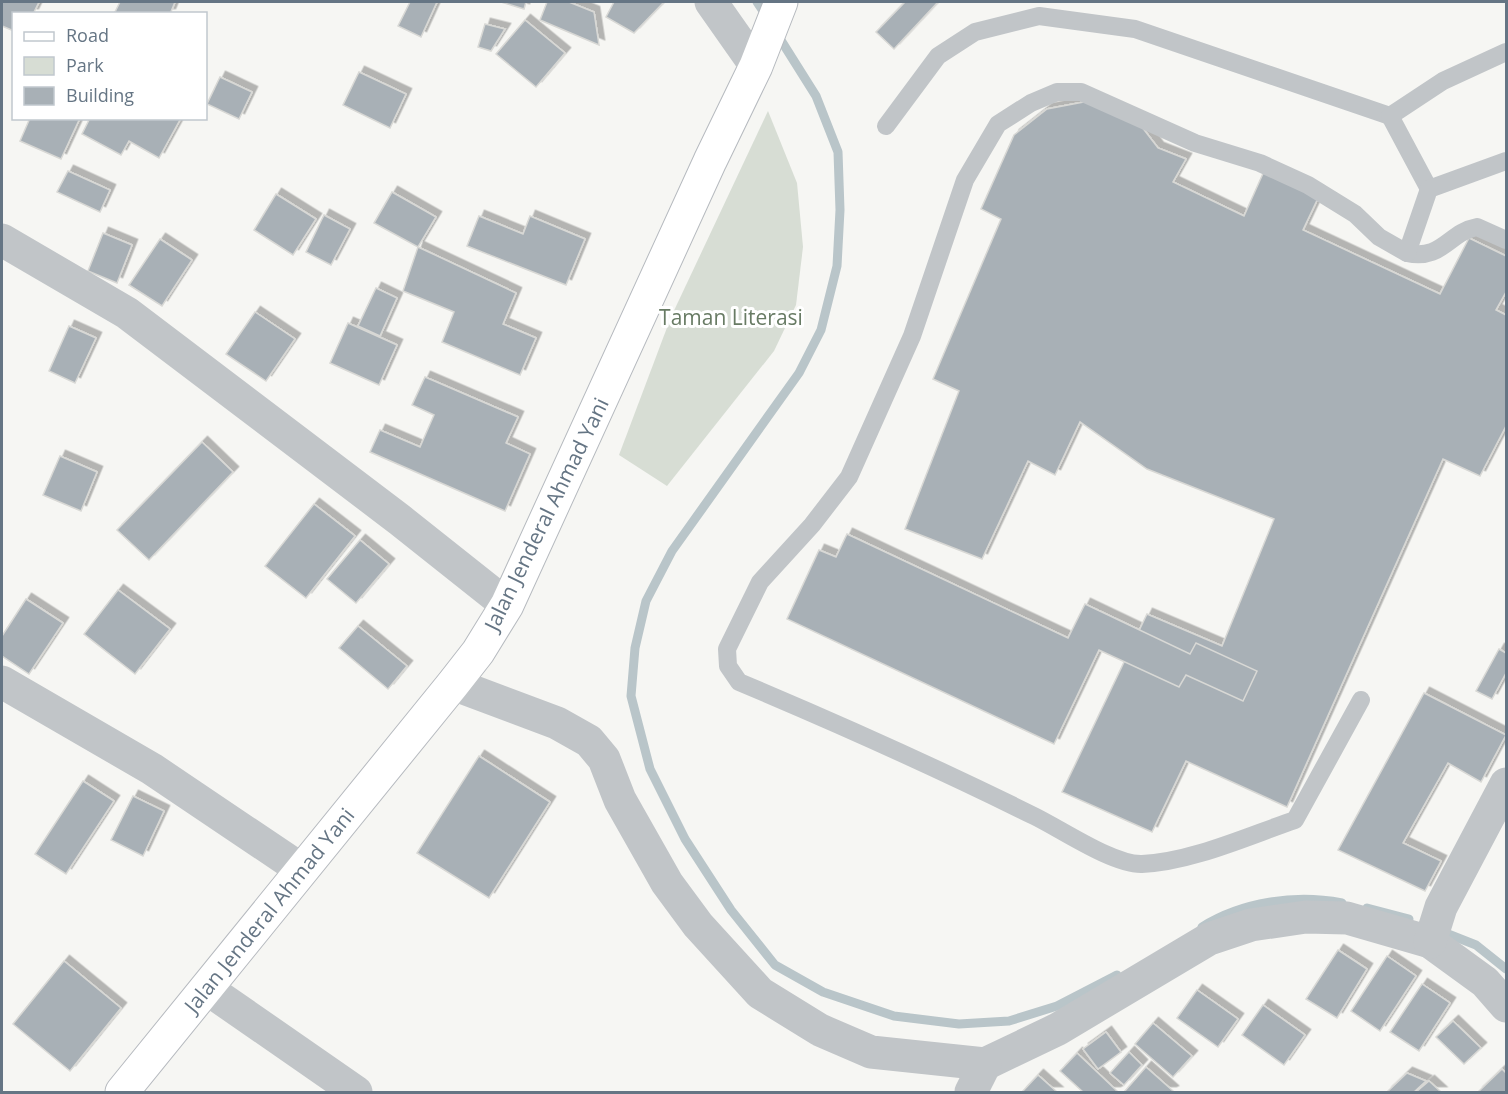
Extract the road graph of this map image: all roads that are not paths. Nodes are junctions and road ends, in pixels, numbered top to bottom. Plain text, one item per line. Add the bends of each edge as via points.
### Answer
1 (711, 2) edge
2 (781, 2) edge
3 (1506, 52) edge
4 (758, 61) junction
5 (1390, 116) junction
6 (886, 126) dead end
7 (1506, 161) edge
8 (1428, 189) junction
9 (2, 240) edge
10 (1506, 240) edge
11 (1407, 253) junction
12 (507, 605) junction
13 (2, 682) edge
14 (453, 684) junction
15 (1361, 700) dead end
16 (1506, 784) edge
17 (302, 870) junction
18 (1435, 927) junction
19 (206, 988) junction
20 (1506, 1006) edge
21 (985, 1064) junction
22 (122, 1092) edge
23 (356, 1092) edge
24 (971, 1092) edge

1 - 4 street
2 - 4 main road, Jalan Jenderal Ahmad Yani
3 - 5 lane via 1443,81
4 - 12 main road, Jalan Jenderal Ahmad Yani
5 - 6 lane via 1135,29 1039,16 975,32 938,56
5 - 8 lane
7 - 8 lane
8 - 11 lane
9 - 12 street via 127,313
10 - 11 lane via 1477,227 1435,252 1419,256
11 - 15 lane via 1308,185 1260,163 1195,143 1081,92 1057,92 1031,103 998,124 965,180 912,336 849,477 760,582 727,649 728,666 739,682 860,733 1108,855 1140,864 1183,857 1295,820
12 - 14 main road, Jalan Jenderal Ahmad Yani
13 - 17 street via 152,769
14 - 17 main road, Jalan Jenderal Ahmad Yani
14 - 21 street via 557,723 589,741 604,759 620,800 667,883 698,925 760,993 820,1030 871,1052
16 - 18 street
17 - 19 main road, Jalan Jenderal Ahmad Yani
18 - 20 street
18 - 21 street via 1306,917 1251,925 1209,939 1058,1029
19 - 22 main road, Jalan Jenderal Ahmad Yani
19 - 23 street
21 - 24 street

